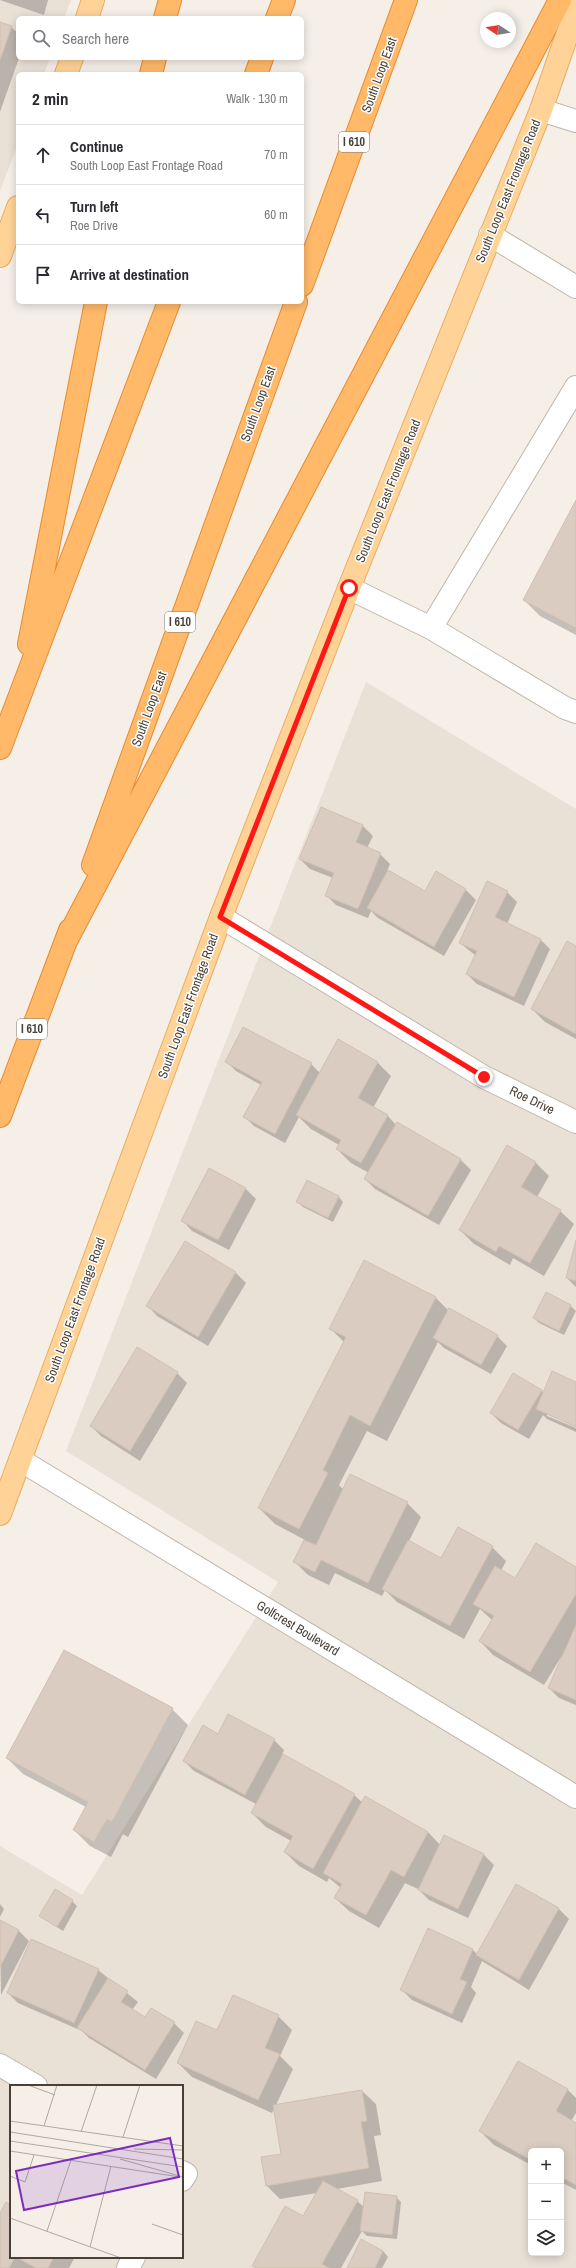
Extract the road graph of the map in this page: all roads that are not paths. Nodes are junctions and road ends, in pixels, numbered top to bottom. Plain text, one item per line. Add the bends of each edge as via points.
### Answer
1 (93, 0) edge
2 (170, 0) edge
3 (284, 0) edge
4 (406, 0) edge
5 (560, 0) edge
6 (576, 9) edge
7 (88, 16) edge
8 (166, 16) edge
9 (278, 16) edge
10 (71, 60) edge
11 (154, 60) edge
12 (261, 60) edge
13 (67, 72) edge
14 (152, 72) edge
15 (257, 72) edge
16 (541, 110) junction
17 (576, 121) edge
18 (16, 212) edge
19 (490, 235) junction
20 (0, 256) edge
21 (304, 280) edge
22 (576, 287) edge
23 (96, 304) edge
24 (168, 304) edge
25 (295, 304) edge
26 (576, 387) edge
27 (349, 588) junction
28 (431, 628) junction
29 (16, 706) junction
30 (576, 712) edge
31 (0, 748) edge
32 (220, 917) junction
33 (65, 943) junction
34 (0, 1116) edge
35 (576, 1122) edge
36 (20, 1460) junction
37 (0, 1514) edge
38 (576, 1796) edge
39 (0, 2065) edge
40 (34, 2085) edge
41 (133, 2258) edge
42 (128, 2268) edge

1 - 7 main road
2 - 8 highway
3 - 9 highway
4 - 21 highway, South Loop East / I 610
5 - 33 highway
6 - 16 main road, South Loop East Frontage Road
10 - 13 main road
11 - 14 highway
12 - 15 highway
16 - 17 street
16 - 19 main road, South Loop East Frontage Road
18 - 20 main road
19 - 22 street
19 - 27 main road, South Loop East Frontage Road
23 - 29 highway
24 - 29 highway
25 - 33 highway, South Loop East / I 610
26 - 28 street
27 - 28 street
27 - 32 main road, South Loop East Frontage Road
28 - 30 street via 565,708
29 - 31 highway
32 - 35 street, Roe Drive via 484,1077
32 - 36 main road, South Loop East Frontage Road
33 - 34 highway, South Loop East / I 610
36 - 37 main road, South Loop East Frontage Road
36 - 38 street, Golfcrest Boulevard
39 - 40 street
41 - 42 street

